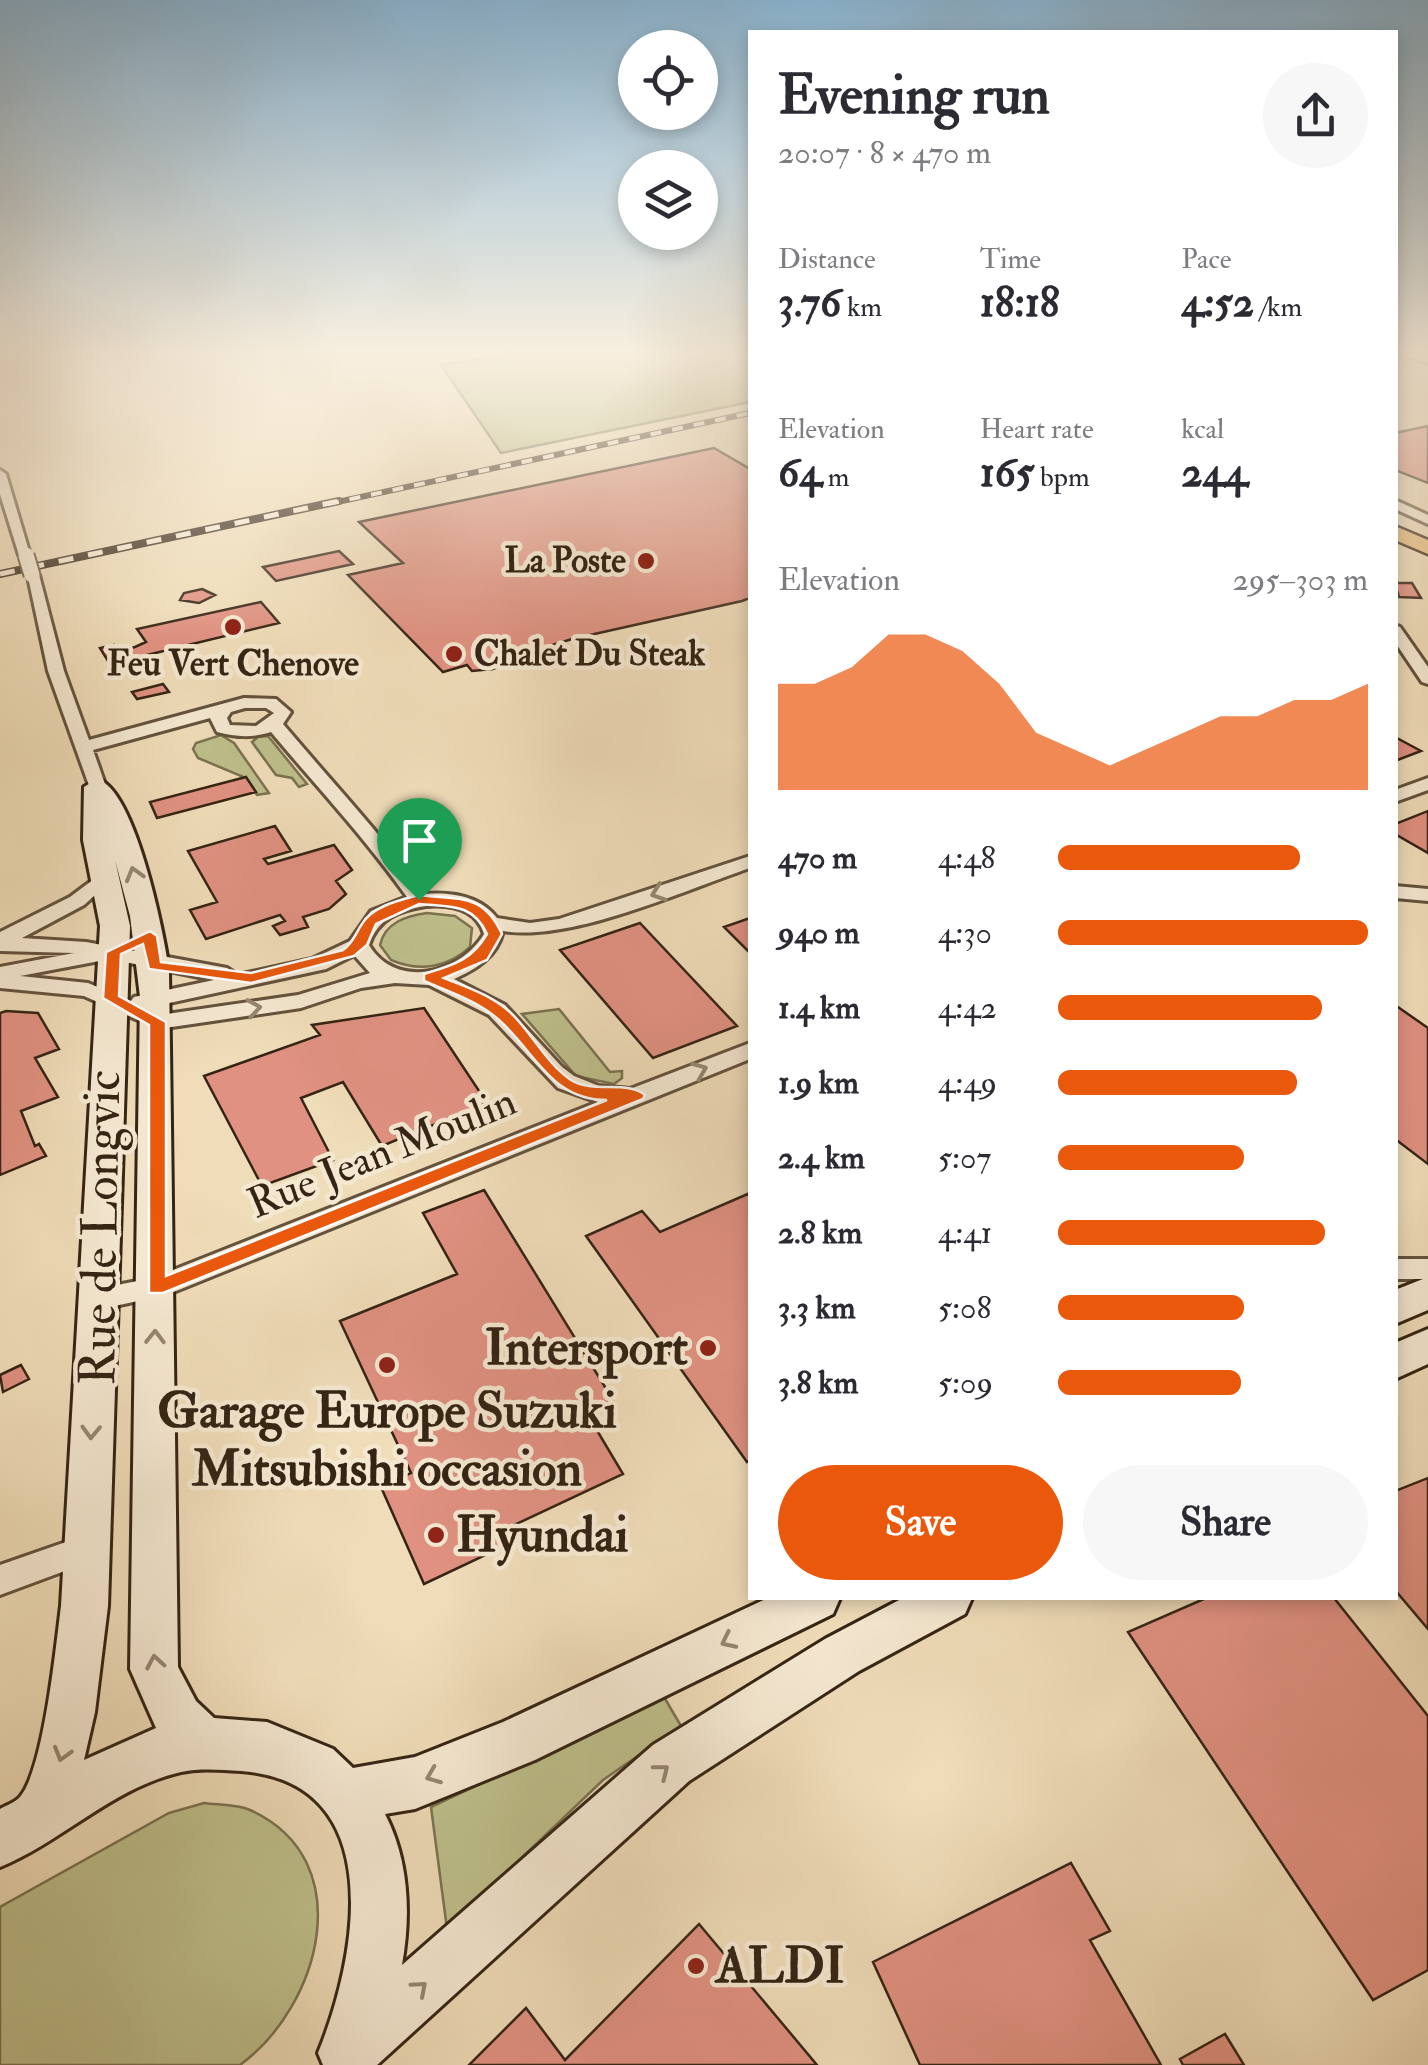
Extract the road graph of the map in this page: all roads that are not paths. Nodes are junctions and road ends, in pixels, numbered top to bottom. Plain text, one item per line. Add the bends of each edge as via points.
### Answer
1 (0, 474) edge
2 (1398, 505) edge
3 (1398, 519) edge
4 (1428, 520) edge
5 (1398, 533) edge
6 (1428, 534) edge
7 (1428, 548) edge
8 (1398, 634) edge
9 (1428, 679) edge
10 (223, 720) junction
11 (274, 725) junction
12 (89, 765) junction
13 (1428, 783) edge
14 (1398, 796) edge
15 (748, 863) edge
16 (106, 876) junction
17 (1398, 892) edge
18 (1428, 896) edge
19 (419, 900) junction
20 (492, 923) junction
21 (0, 943) edge
22 (359, 945) junction
23 (114, 952) junction
24 (396, 976) junction
25 (0, 977) edge
26 (429, 977) junction
27 (251, 978) junction
28 (138, 995) junction
29 (748, 1051) edge
30 (637, 1095) junction
31 (1428, 1268) edge
32 (1398, 1269) edge
33 (156, 1288) junction
34 (1428, 1292) edge
35 (96, 1299) junction
36 (1398, 1307) edge
37 (1428, 1345) edge
38 (1398, 1360) edge
39 (86, 1549) junction
40 (0, 1580) edge
41 (812, 1600) edge
42 (944, 1600) edge
43 (203, 1743) junction
44 (345, 1795) junction
45 (20, 1828) edge
46 (342, 2059) edge

1 - 12 street, bridge
2 - 4 street
3 - 6 main road
5 - 7 main road
8 - 9 street
10 - 11 street via 248,732
10 - 11 street via 244,703 270,703 283,712
10 - 12 street
11 - 19 street via 373,836
12 - 16 street, Rue de Longvic
28 -> 12 street, Rue de Longvic via 122,834
13 - 14 street
15 -> 20 street via 562,924 530,929
16 - 21 street via 77,901
16 - 23 street, Rue de Longvic
17 - 18 street
19 - 20 street via 456,900
19 - 22 street via 370,922
20 - 26 street via 494,934 482,957
21 - 23 street via 64,942
22 - 24 street via 369,964
22 - 27 street via 337,958
23 - 25 street
23 - 28 street, Rue de Longvic
23 - 28 street
24 - 26 street
28 -> 24 street via 301,1001
25 - 28 street
26 - 30 street via 506,1017 564,1083 593,1094
27 - 28 street
27 - 28 street
28 - 33 street, Rue de Longvic
28 - 35 street, Rue de Longvic
30 -> 29 street, Rue Jean Moulin
30 - 33 street, Rue Jean Moulin
31 - 32 street
33 - 35 street, Rue Jean Moulin
43 -> 33 street, Rue de Longvic via 178,1718 154,1669
34 - 36 street
35 -> 39 street, Rue de Longvic
37 - 38 street
39 - 40 street
39 -> 45 street, Rue de Longvic via 74,1699 56,1774
41 -> 44 street via 517,1742 415,1783
46 -> 42 street via 670,1764 842,1655
43 - 44 street via 261,1747 314,1768
43 - 45 street via 129,1768
44 - 46 street via 371,1838 383,1888 382,1947 371,1998

